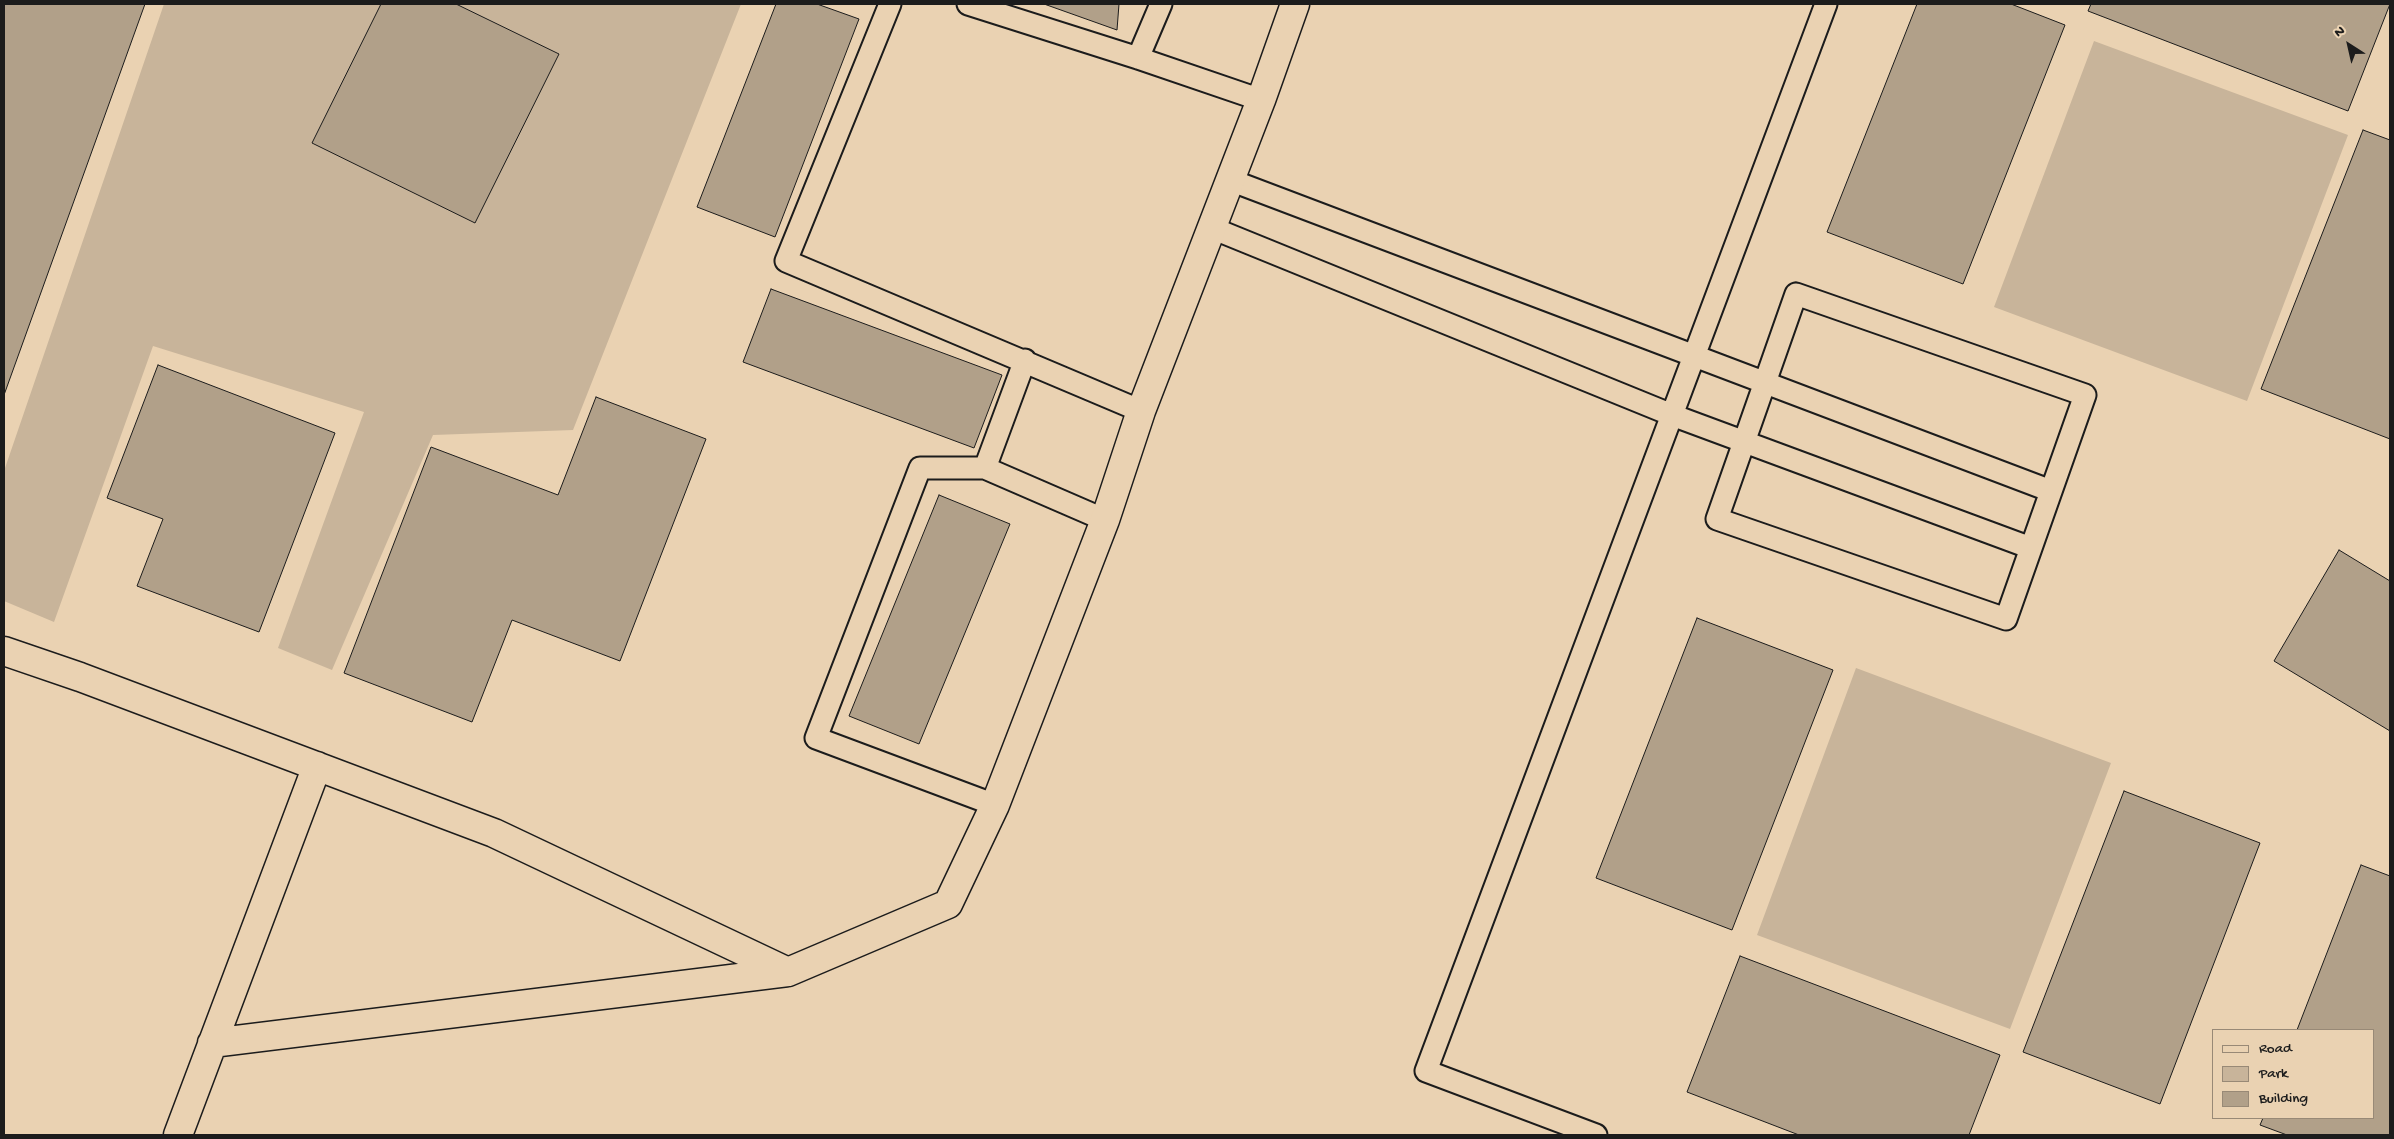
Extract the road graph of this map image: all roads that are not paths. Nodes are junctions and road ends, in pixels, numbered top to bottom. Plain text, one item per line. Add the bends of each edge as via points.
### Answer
1 (890, 4) edge
2 (968, 4) edge
3 (1161, 4) edge
4 (1295, 4) edge
5 (1826, 4) edge
6 (1138, 58) junction
7 (1261, 100) junction
8 (1230, 180) junction
9 (1212, 228) junction
10 (1694, 356) junction
11 (1025, 360) junction
12 (1765, 382) junction
13 (1141, 411) junction
14 (1672, 414) junction
15 (1744, 441) junction
16 (985, 468) junction
17 (2051, 491) junction
18 (1105, 520) junction
19 (2031, 548) junction
20 (4, 651) edge
21 (317, 766) junction
22 (995, 805) junction
23 (788, 972) junction
24 (212, 1043) junction
25 (178, 1135) edge
26 (1596, 1135) edge

1 - 11 lane via 786,261
2 - 6 lane
3 - 6 lane
4 - 7 street
5 - 10 lane
6 - 7 lane
7 - 8 street
8 - 9 street
8 - 10 lane
9 - 13 street
9 - 14 lane
10 - 12 lane
10 - 14 lane
11 - 13 lane
11 - 16 lane
12 - 15 lane
12 - 17 lane
12 - 17 lane via 1796,294 2085,395
13 - 18 street
14 - 15 lane
14 - 26 lane via 1426,1071
15 - 19 lane
15 - 19 lane via 1717,519 2006,620
16 - 18 lane
16 - 22 lane via 920,468 816,738
17 - 19 lane
18 - 22 street
20 - 21 street
21 - 23 street via 494,833
21 - 24 street
22 - 23 street via 948,904
23 - 24 street
24 - 25 street

